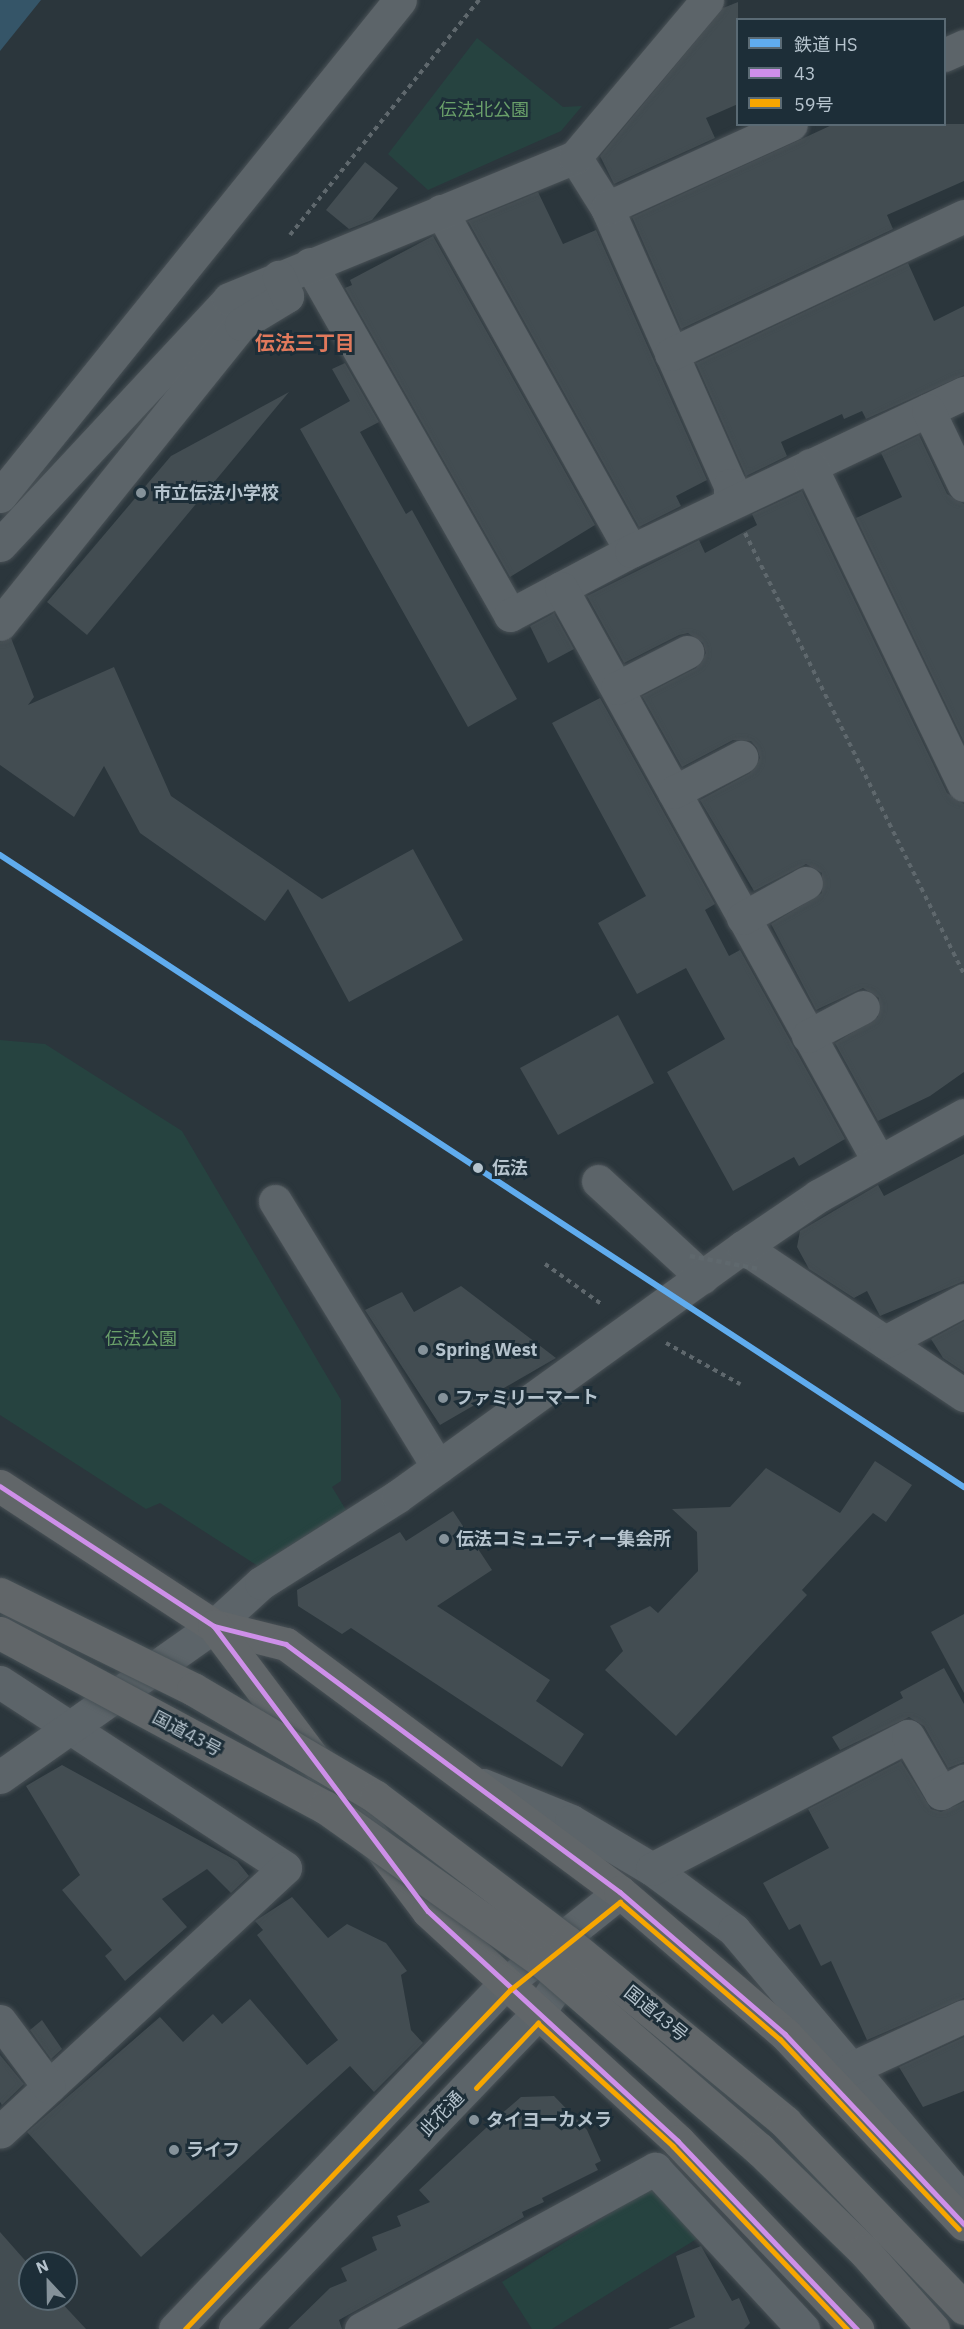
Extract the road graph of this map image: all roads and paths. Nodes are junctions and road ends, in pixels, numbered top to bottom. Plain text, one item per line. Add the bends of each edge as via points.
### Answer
1 (400, 0) edge
2 (479, 0) edge
3 (707, 0) edge
4 (964, 46) edge
5 (946, 55) edge
6 (787, 126) edge
7 (575, 157) junction
8 (608, 208) junction
9 (441, 211) junction
10 (964, 216) edge
11 (285, 241) dead end
12 (310, 264) junction
13 (279, 277) junction
14 (671, 354) junction
15 (964, 393) edge
16 (928, 410) junction
17 (810, 465) junction
18 (964, 485) edge
19 (0, 496) edge
20 (730, 503) junction
21 (0, 545) edge
22 (631, 551) junction
23 (561, 588) junction
24 (0, 624) edge
25 (687, 652) dead end
26 (617, 688) junction
27 (741, 757) dead end
28 (964, 785) edge
29 (674, 792) junction
30 (806, 883) dead end
31 (743, 918) junction
32 (964, 975) edge
33 (863, 1007) dead end
34 (808, 1036) junction
35 (964, 1115) edge
36 (879, 1162) junction
37 (598, 1180) dead end
38 (274, 1201) dead end
39 (751, 1258) junction
40 (696, 1266) junction
41 (964, 1300) edge
42 (885, 1342) junction
43 (964, 1395) edge
44 (438, 1467) junction
45 (0, 1486) edge
46 (0, 1594) edge
47 (214, 1626) junction
48 (0, 1633) edge
49 (0, 1682) edge
50 (72, 1728) junction
51 (0, 1777) edge
52 (468, 1780) junction
53 (964, 1781) edge
54 (652, 1869) junction
55 (620, 1892) junction
56 (505, 1984) junction
57 (538, 2013) junction
58 (964, 2016) edge
59 (0, 2021) edge
60 (852, 2068) junction
61 (49, 2087) junction
62 (0, 2132) edge
63 (964, 2202) edge
64 (964, 2224) edge
65 (222, 2279) junction
66 (964, 2308) edge
67 (253, 2323) edge
68 (175, 2329) edge
69 (361, 2329) edge
70 (803, 2329) edge
71 (857, 2329) edge
72 (933, 2329) edge

1 - 19 street
2 - 11 path
3 - 7 street
4 - 5 street
6 - 8 street
7 - 8 street
7 - 9 street
8 - 14 street
9 - 12 street
9 - 22 street
10 - 14 street
12 - 13 street
12 - 23 street via 510,615
13 - 21 street via 229,299
13 - 24 street via 287,296 241,324
14 - 20 street via 730,484
15 - 16 street
16 - 17 street
16 - 18 street
17 - 20 street
17 - 28 street
20 - 22 street
20 - 32 path
22 - 23 street
23 - 26 street
25 - 26 street
26 - 29 street
27 - 29 street
29 - 31 street
30 - 31 street
31 - 34 street
33 - 34 street
34 - 36 street
35 - 36 street
36 - 39 street
37 - 40 street
38 - 44 street
39 - 40 street
39 - 40 path, bridge
39 - 42 street
40 - 44 street
41 - 42 street
42 - 43 street
44 - 47 street via 261,1583
45 - 47 highway
46 - 66 highway, 国道43号, bridge via 193,1689 375,1797 567,1942 785,2122
47 - 50 street
47 - 52 highway via 286,1644
47 - 56 highway via 408,1888
48 - 72 highway, 国道43号, bridge via 325,1807 543,1962 759,2149 864,2251
49 - 50 street
50 - 51 street
50 - 61 street via 285,1868
52 - 54 street via 541,1806
52 - 55 highway
53 - 54 street via 941,1793 908,1736
54 - 60 street via 734,1930
55 - 56 street
55 - 57 street, 此花通
55 - 64 highway via 785,2034
56 - 57 highway
56 - 65 street
57 - 67 street, 此花通
57 - 71 highway via 678,2141
58 - 60 street
59 - 61 street
60 - 63 street
61 - 62 street
65 - 67 street
65 - 68 street
69 - 70 street via 655,2169

